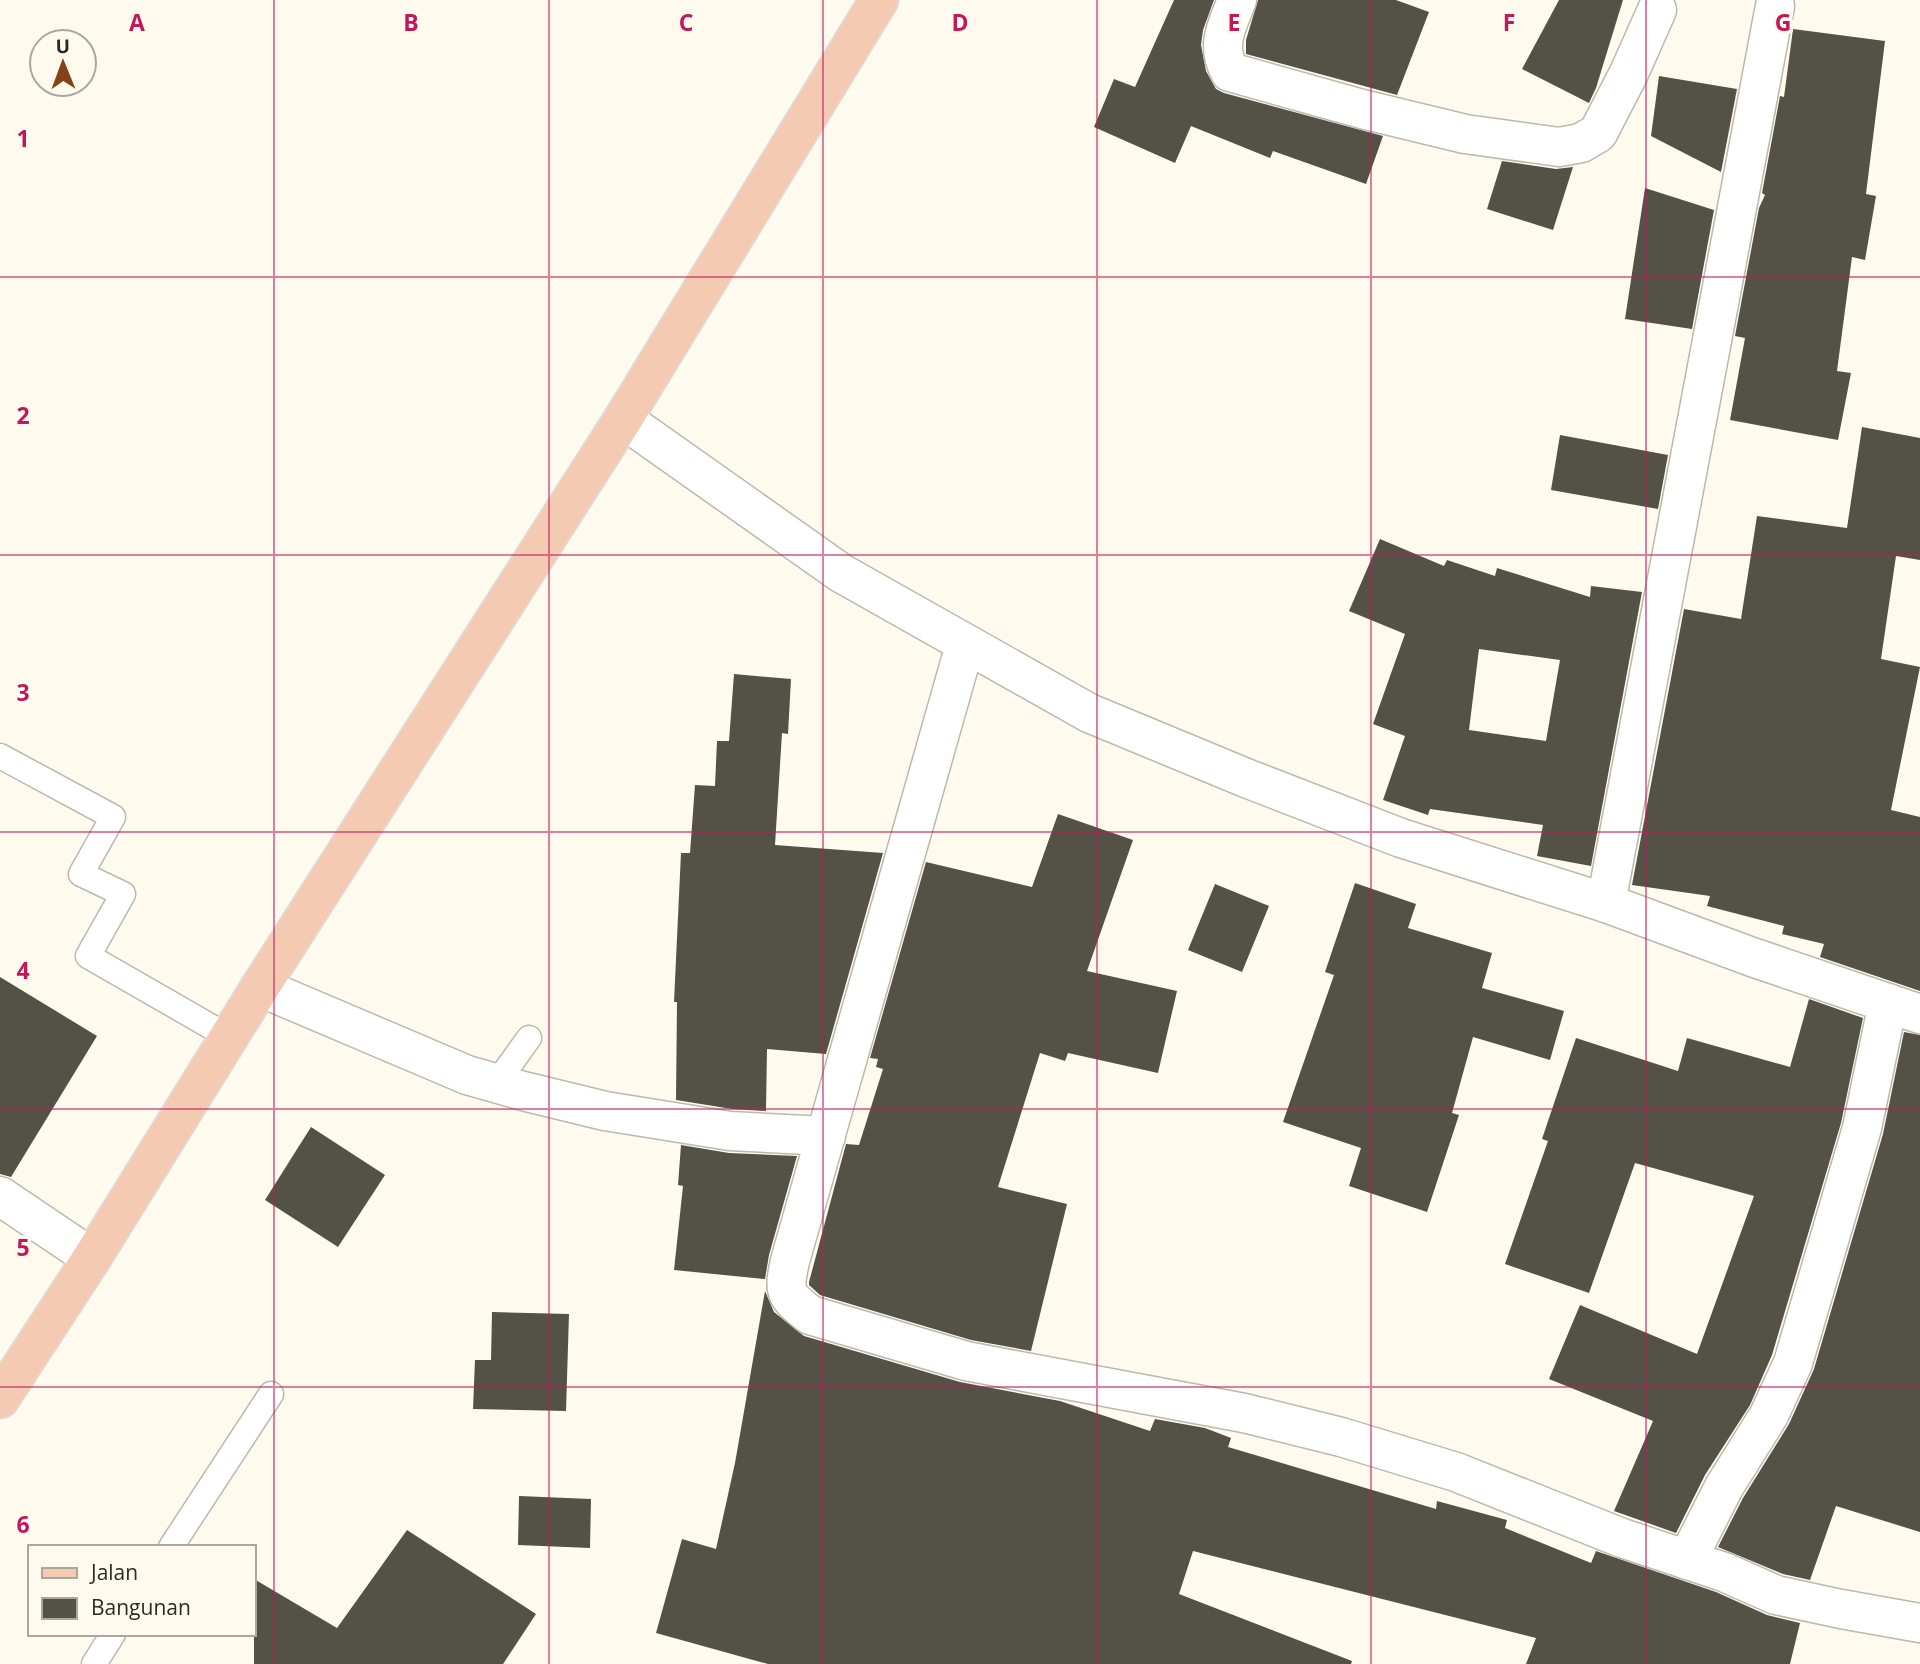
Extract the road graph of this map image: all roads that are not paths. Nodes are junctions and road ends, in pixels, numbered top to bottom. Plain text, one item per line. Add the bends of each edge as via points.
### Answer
1 (879, 0) edge
2 (1237, 0) edge
3 (1775, 6) dead end
4 (1657, 10) dead end
5 (623, 419) junction
6 (965, 645) junction
7 (0, 756) edge
8 (1606, 903) junction
9 (260, 988) junction
10 (1904, 1009) edge
11 (229, 1037) junction
12 (529, 1038) dead end
13 (496, 1084) junction
14 (826, 1136) junction
15 (0, 1196) edge
16 (92, 1258) junction
17 (271, 1394) dead end
18 (0, 1399) edge
19 (172, 1545) edge
20 (1687, 1560) junction
21 (1920, 1622) edge
22 (112, 1636) edge
23 (94, 1664) edge

1 - 5 main road
2 - 4 street via 1222,43 1230,72 1465,134 1559,147 1581,143 1598,133
3 - 8 street
5 - 6 street via 841,573
5 - 9 main road
6 - 8 street via 1088,713 1246,778 1401,838
6 - 14 street
7 - 11 lane via 113,817 81,874 123,894 88,956
8 - 10 street
9 - 11 main road
9 - 13 street
10 - 20 street via 1862,1128 1793,1363 1769,1415 1724,1487
11 - 16 main road
12 - 13 lane
13 - 14 street via 605,1111 717,1129
14 - 20 street via 785,1284 793,1301 810,1315 966,1361 1244,1413 1341,1437 1456,1472
15 - 16 street
16 - 18 main road
17 - 19 lane
20 - 21 street via 1776,1595
22 - 23 lane

